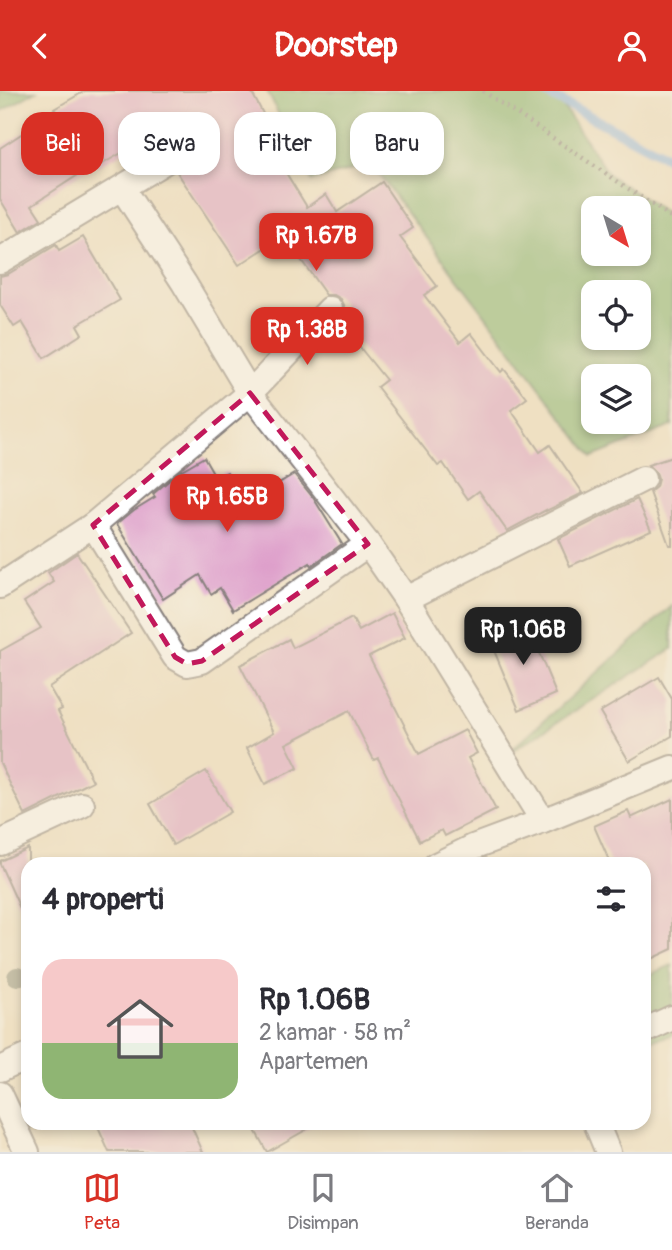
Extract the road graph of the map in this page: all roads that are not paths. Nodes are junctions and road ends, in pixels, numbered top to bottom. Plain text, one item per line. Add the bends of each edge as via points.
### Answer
1 (143, 175) edge
2 (122, 188) junction
3 (0, 261) edge
4 (330, 309) dead end
5 (250, 393) junction
6 (643, 479) dead end
7 (93, 525) junction
8 (368, 544) junction
9 (0, 586) edge
10 (406, 599) junction
11 (672, 768) edge
12 (82, 805) dead end
13 (543, 821) junction
14 (0, 843) edge
15 (477, 856) edge
16 (672, 1018) edge
17 (651, 1028) edge
18 (21, 1059) edge
19 (0, 1069) edge
20 (0, 1094) edge
21 (599, 1130) edge
22 (27, 1152) edge
23 (608, 1152) edge

1 - 2 street
2 - 3 street
2 - 5 street
4 - 5 street
5 - 7 street
5 - 8 street
6 - 10 street
7 - 8 street via 174,657 187,664 202,661
7 - 9 street
8 - 10 street
10 - 13 street
11 - 13 street
12 - 14 street
13 - 15 street
16 - 17 street
18 - 19 street
20 - 22 street
21 - 23 street

